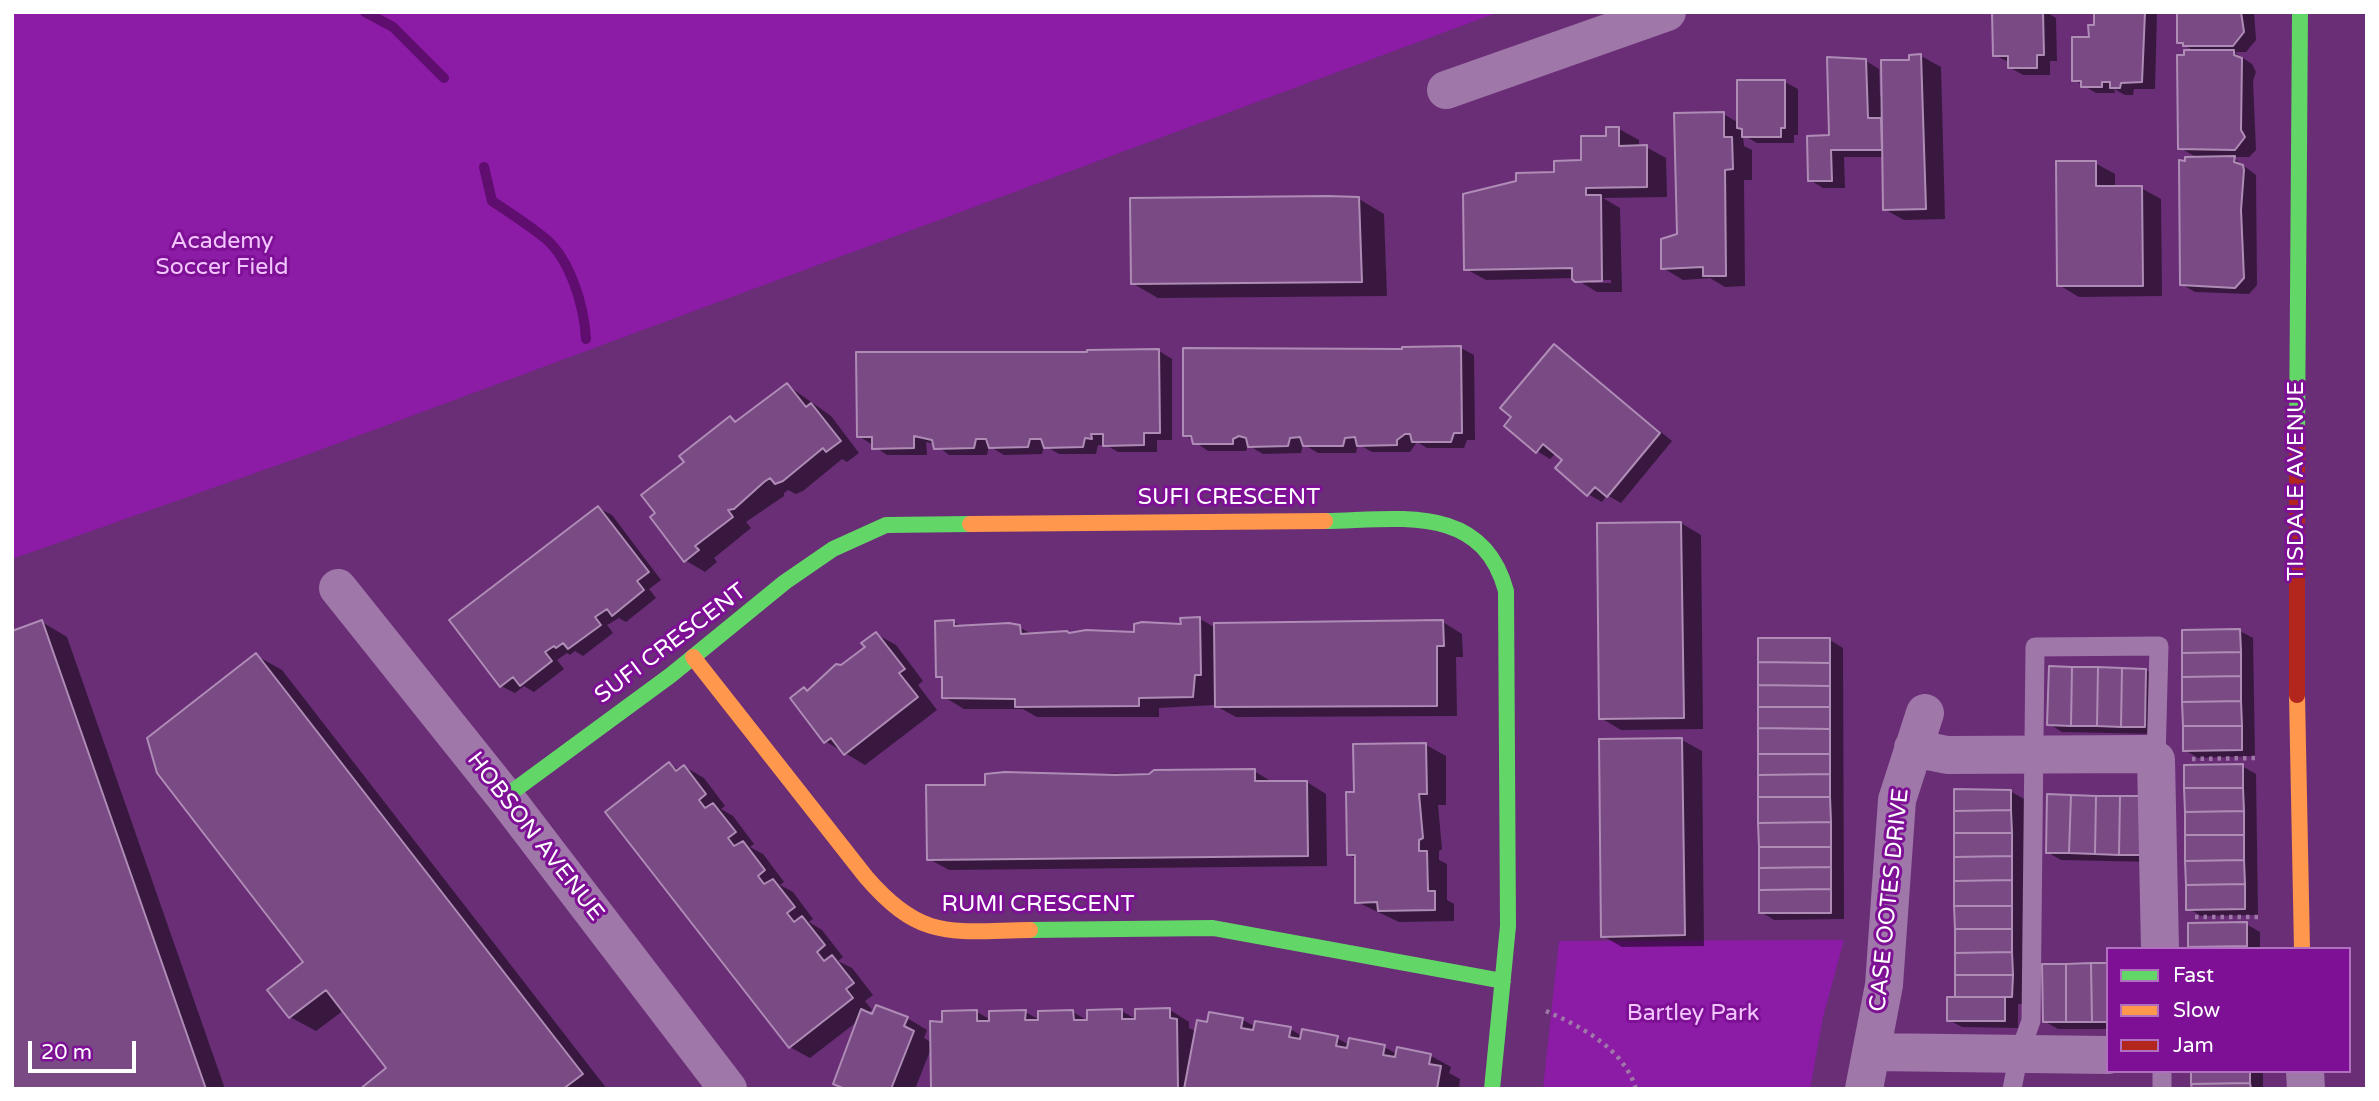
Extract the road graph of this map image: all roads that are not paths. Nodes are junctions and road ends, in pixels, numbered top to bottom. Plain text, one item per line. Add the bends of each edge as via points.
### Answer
1 (1667, 12) edge
2 (2300, 12) edge
3 (1446, 90) dead end
4 (338, 587) dead end
5 (694, 657) junction
6 (2035, 755) junction
7 (2169, 760) junction
8 (505, 797) junction
9 (2160, 933) edge
10 (2302, 947) edge
11 (1503, 981) junction
12 (2106, 1055) edge
13 (1867, 1071) edge
14 (2015, 1071) edge
15 (728, 1089) edge
16 (1492, 1089) edge

1 - 3 street
2 - 10 street, TISDALE AVENUE via 2296,665
4 - 8 street, HOBSON AVENUE
5 - 8 street, SUFI CRESCENT
5 - 11 street, RUMI CRESCENT via 866,877 890,905 913,922 942,930 1213,928
5 - 11 street, SUFI CRESCENT via 835,547 886,525 1415,520 1457,526 1477,538 1492,555 1506,591 1508,926
6 - 7 street via 2146,754
6 - 7 lane via 2035,647 2159,646
6 - 13 street, CASE OOTES DRIVE via 1947,755 1919,730 1897,800 1884,985
6 - 14 lane via 2031,1021
7 - 9 street
8 - 15 street, HOBSON AVENUE
11 - 16 street, SUFI CRESCENT
12 - 14 street
13 - 14 street

